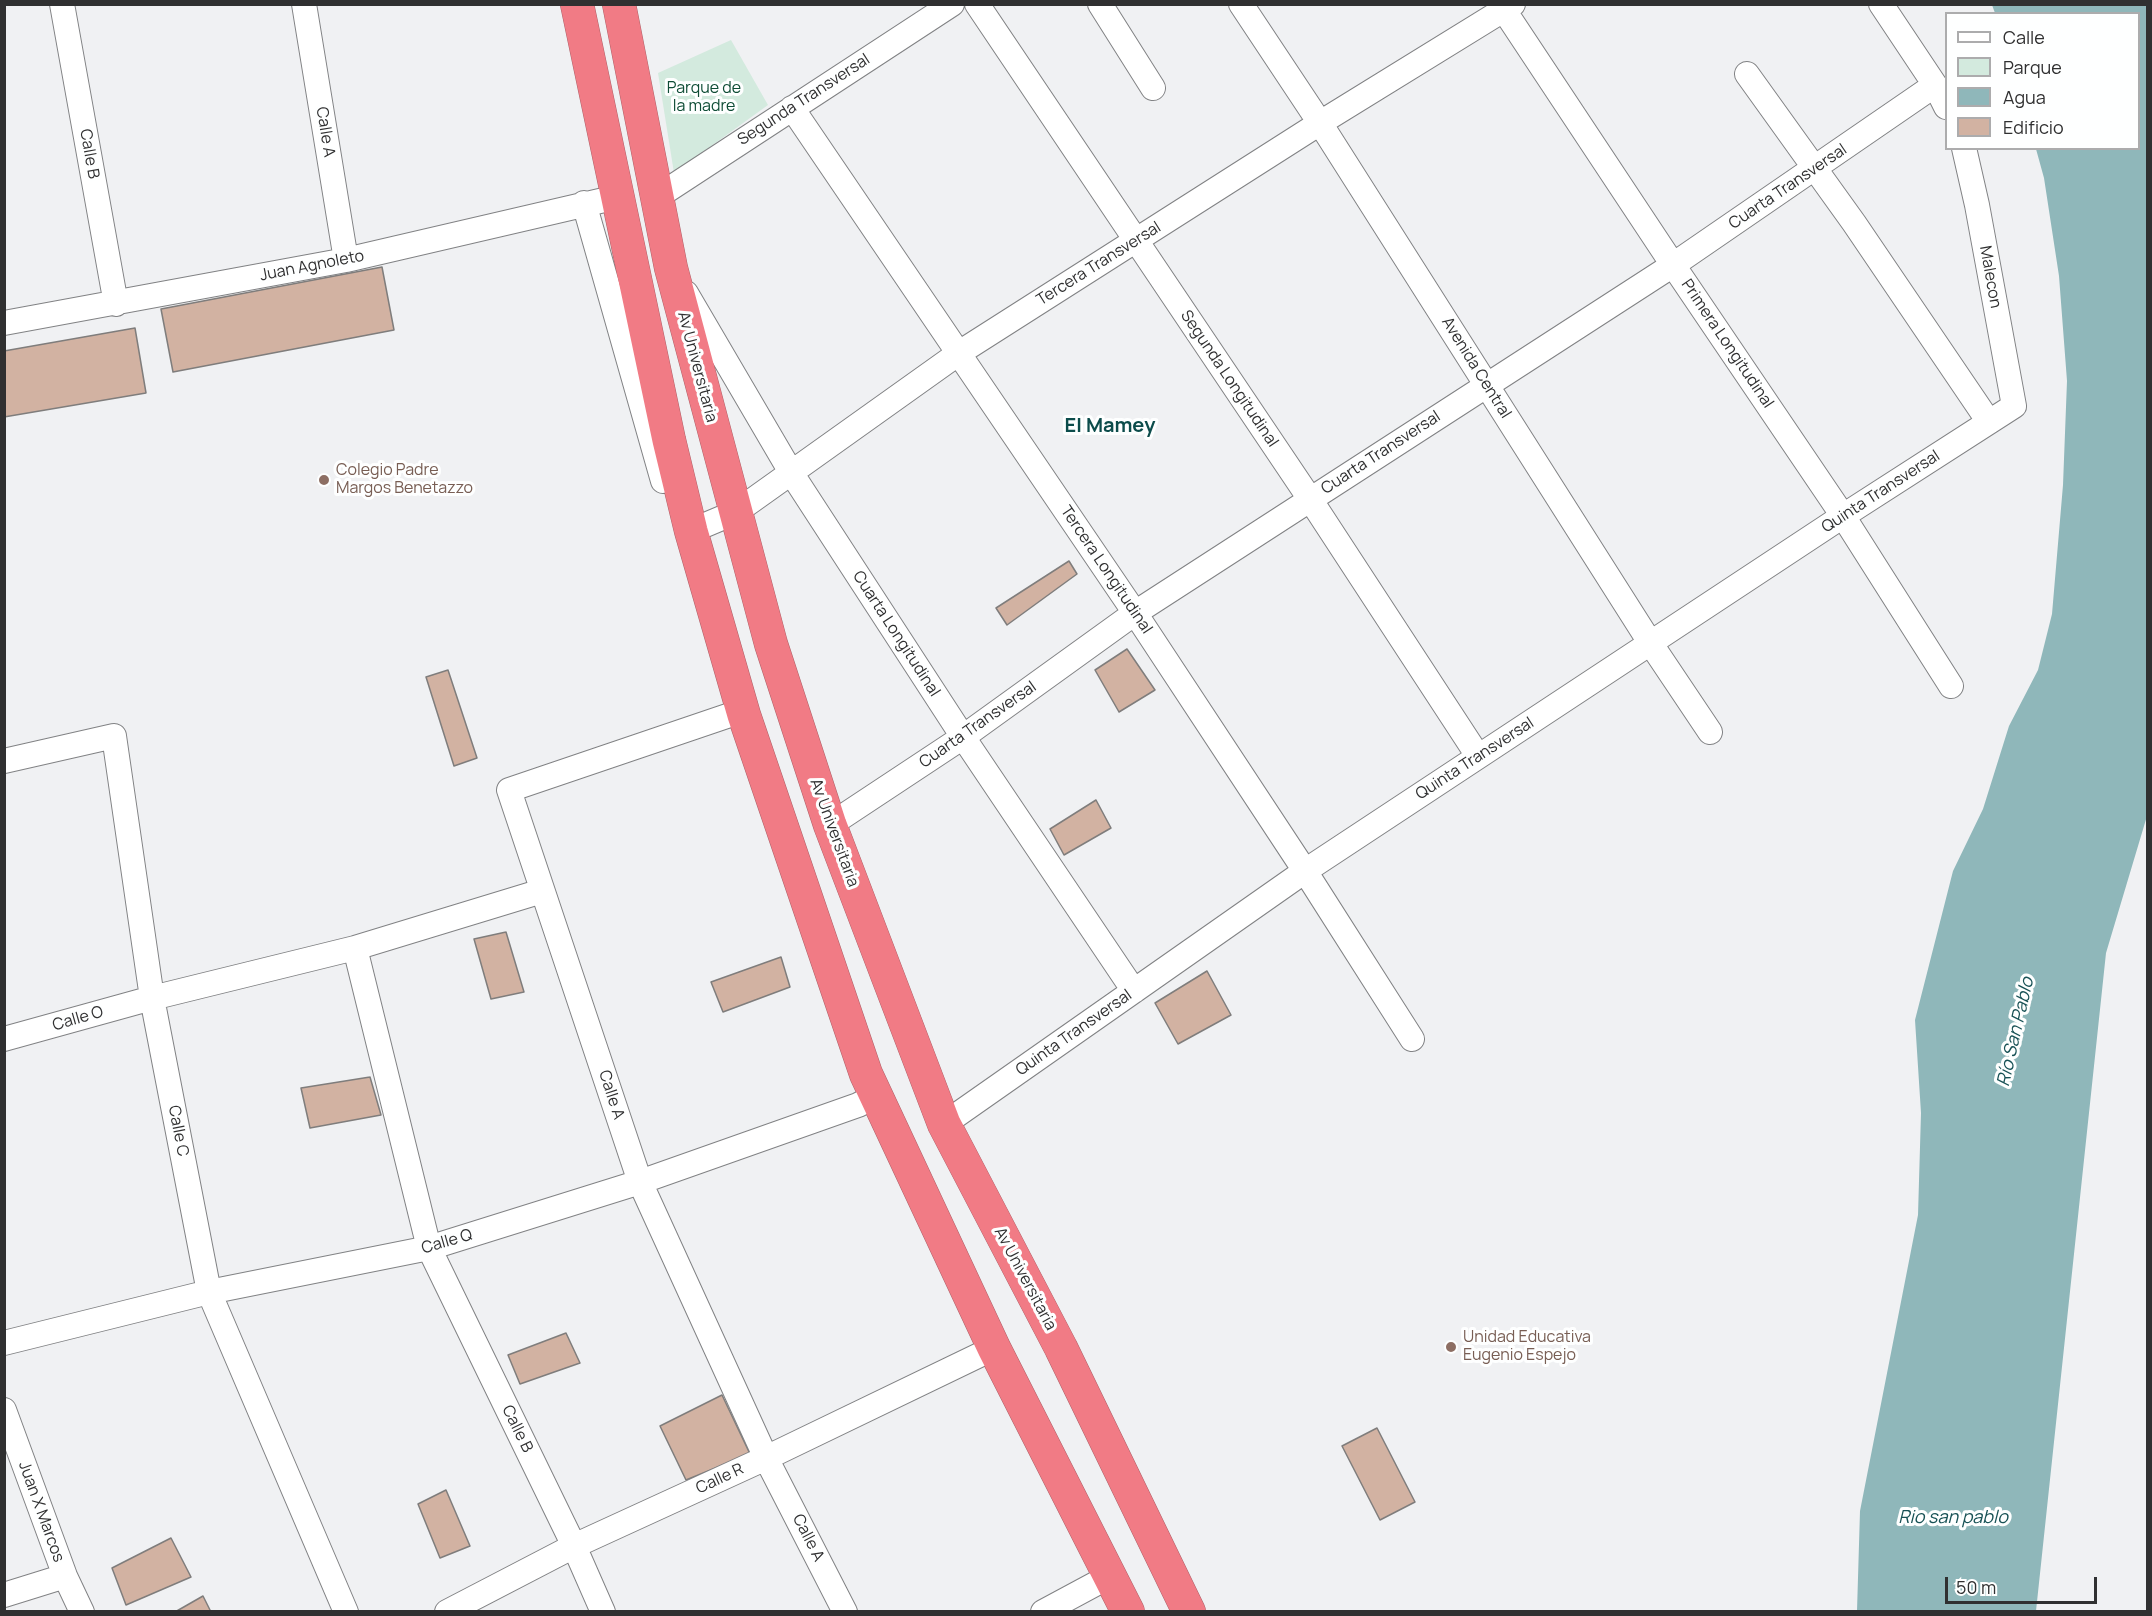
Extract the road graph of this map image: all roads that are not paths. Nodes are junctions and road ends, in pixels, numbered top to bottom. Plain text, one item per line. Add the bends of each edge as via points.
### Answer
1 (62, 4) edge
2 (304, 4) edge
3 (577, 4) edge
4 (619, 4) edge
5 (952, 4) edge
6 (977, 4) edge
7 (1100, 4) edge
8 (1241, 4) edge
9 (1881, 4) edge
10 (1506, 7) edge
11 (1747, 74) dead end
12 (1935, 85) junction
13 (1153, 88) dead end
14 (1945, 103) edge
15 (792, 108) junction
16 (1320, 123) junction
17 (1964, 150) edge
18 (1815, 168) junction
19 (616, 197) junction
20 (657, 197) junction
21 (584, 204) junction
22 (1136, 241) junction
23 (346, 260) junction
24 (1673, 265) junction
25 (671, 268) junction
26 (116, 304) junction
27 (4, 323) edge
28 (959, 353) junction
29 (1487, 385) junction
30 (2014, 406) joint
31 (1989, 422) junction
32 (792, 474) junction
33 (1310, 498) junction
34 (736, 512) junction
35 (1843, 516) junction
36 (691, 531) junction
37 (1135, 613) junction
38 (1651, 644) junction
39 (1951, 686) dead end
40 (737, 715) junction
41 (1710, 732) dead end
42 (963, 737) junction
43 (1478, 756) junction
44 (4, 761) edge
45 (830, 825) junction
46 (1305, 871) junction
47 (542, 891) junction
48 (355, 948) junction
49 (1134, 991) junction
50 (152, 998) junction
51 (4, 1039) edge
52 (1412, 1039) dead end
53 (876, 1096) junction
54 (944, 1124) junction
55 (640, 1182) junction
56 (429, 1248) junction
57 (209, 1292) junction
58 (4, 1344) edge
59 (994, 1348) junction
60 (4, 1410) edge
61 (766, 1458) junction
62 (574, 1546) junction
63 (65, 1576) junction
64 (1110, 1576) junction
65 (4, 1595) edge
66 (82, 1611) edge
67 (346, 1611) edge
68 (447, 1611) edge
69 (603, 1611) edge
70 (845, 1611) edge
71 (1043, 1611) edge
72 (1128, 1611) edge
73 (1189, 1611) edge

1 - 26 street, Calle B
2 - 23 street, Calle A
3 - 19 highway
4 - 20 highway, Av Universitaria
5 - 15 street, Segunda Transversal
6 - 22 street, Segunda Longitudinal
7 - 13 street
8 - 16 street, Avenida Central
9 - 12 street
10 - 16 street, Tercera Transversal
10 - 24 street, Primera Longitudinal
11 - 18 street
12 - 14 street
12 - 18 street, Cuarta Transversal
15 - 20 street, Segunda Transversal
15 - 28 street, Tercera Longitudinal
16 - 22 street, Tercera Transversal
16 - 29 street, Avenida Central
17 - 30 street, Malecon
18 - 24 street, Cuarta Transversal
18 - 31 street
19 - 21 street, Juan Agnoleto
19 - 36 highway
20 - 25 highway, Av Universitaria
21 - 23 street, Juan Agnoleto
21 - 40 street
22 - 28 street, Tercera Transversal
22 - 33 street, Segunda Longitudinal
23 - 26 street, Juan Agnoleto
24 - 29 street, Cuarta Transversal
24 - 35 street, Primera Longitudinal
25 - 32 street, Cuarta Longitudinal
25 - 34 highway, Av Universitaria
26 - 27 street, Juan Agnoleto
28 - 32 street, Tercera Transversal
28 - 37 street, Tercera Longitudinal
29 - 33 street, Cuarta Transversal
29 - 38 street, Avenida Central
30 - 31 street, Quinta Transversal
31 - 35 street, Quinta Transversal
32 - 34 street, Tercera Transversal
32 - 42 street, Cuarta Longitudinal
33 - 37 street, Cuarta Transversal
33 - 43 street, Segunda Longitudinal
34 - 36 street, Tercera Transversal
34 - 45 highway, Av Universitaria via 771,644
35 - 38 street, Quinta Transversal
35 - 39 street, Primera Longitudinal
36 - 40 highway
37 - 42 street, Cuarta Transversal
37 - 46 street, Tercera Longitudinal
38 - 41 street, Avenida Central
38 - 43 street, Quinta Transversal
40 - 47 street, Calle A via 509,790
40 - 53 highway
42 - 45 street, Cuarta Transversal
42 - 49 street, Cuarta Longitudinal
43 - 46 street, Quinta Transversal
44 - 50 street, Calle C via 114,736
45 - 54 highway, Av Universitaria
46 - 49 street, Quinta Transversal
46 - 52 street, Tercera Longitudinal
47 - 48 street, Calle O
47 - 55 street, Calle A
48 - 50 street, Calle O
48 - 56 street, Calle B
49 - 54 street, Quinta Transversal
50 - 51 street, Calle O
50 - 57 street, Calle C
53 - 55 street, Calle Q
53 - 59 highway
54 - 73 highway, Av Universitaria via 1061,1348
55 - 56 street, Calle Q
55 - 61 street, Calle A
56 - 57 street, Calle Q
56 - 62 street, Calle B
57 - 58 street, Calle Q
57 - 67 street, Calle C
59 - 61 street, Calle R
59 - 64 highway
60 - 63 street, Juan X Marcos
61 - 62 street, Calle R
61 - 70 street, Calle A
62 - 68 street, Calle R
62 - 69 street, Calle B
63 - 65 street
63 - 66 street, Juan X Marcos
64 - 71 street
64 - 72 highway

